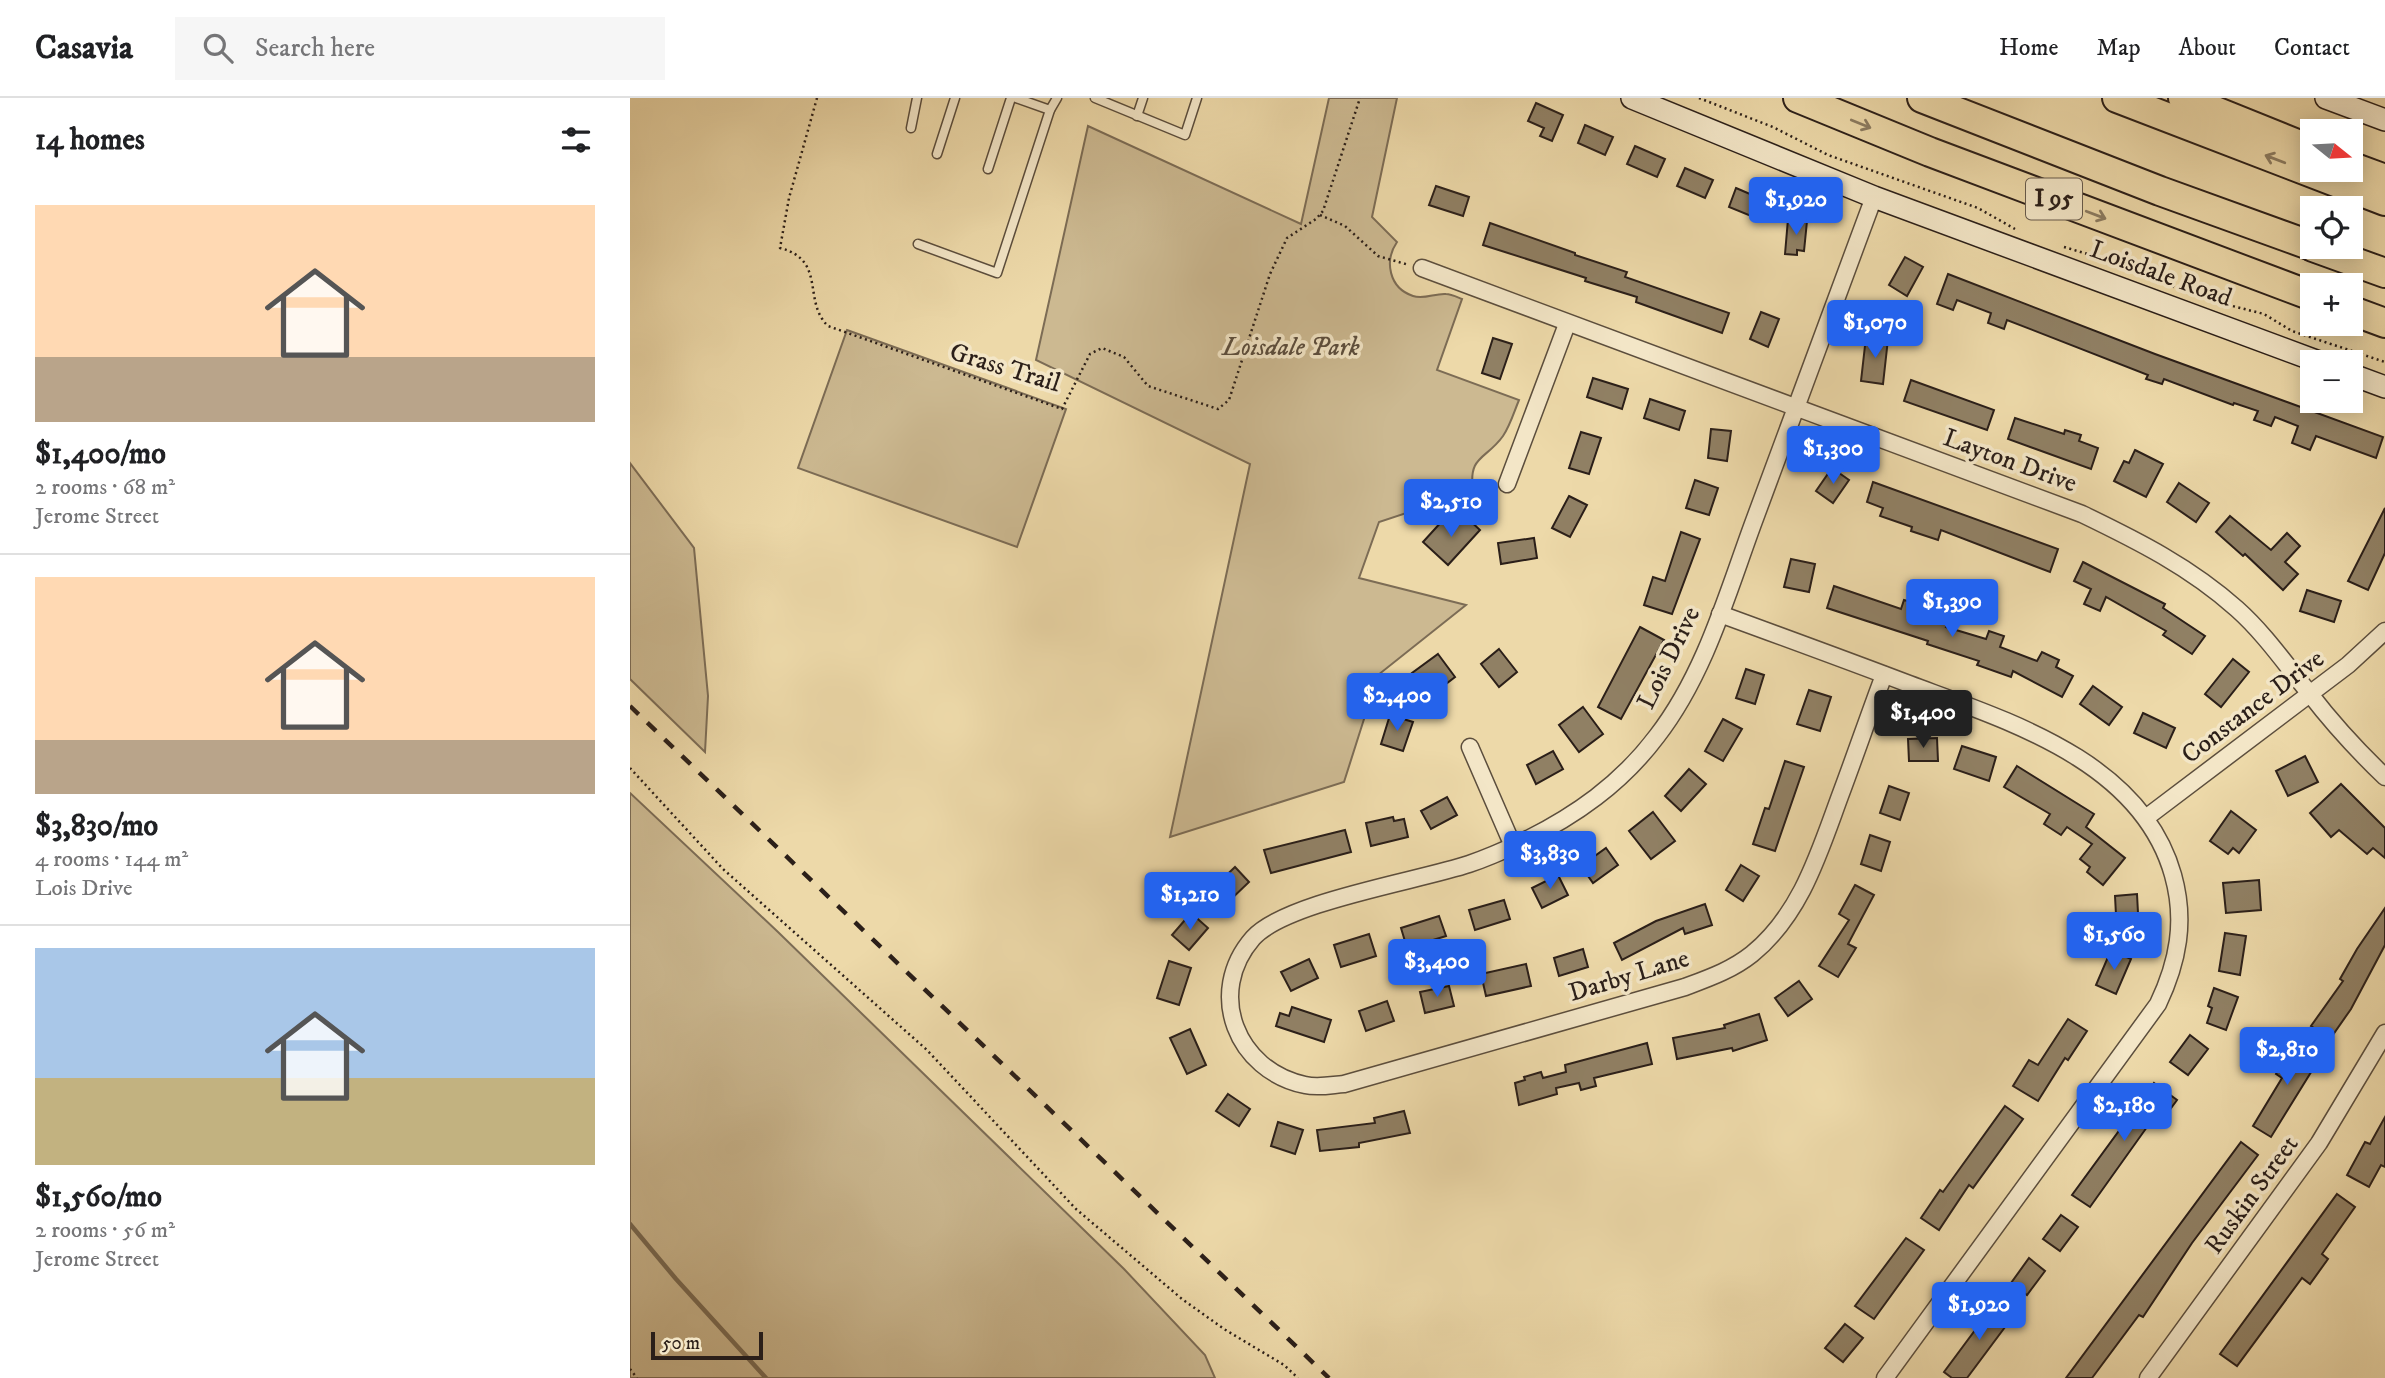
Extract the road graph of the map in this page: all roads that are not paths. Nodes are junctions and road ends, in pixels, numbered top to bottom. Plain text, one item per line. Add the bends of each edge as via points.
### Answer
1 (917, 98) edge
2 (955, 98) edge
3 (1014, 98) edge
4 (1057, 98) edge
5 (1143, 98) edge
6 (1197, 98) edge
7 (1633, 98) edge
8 (1798, 98) edge
9 (1922, 98) edge
10 (2117, 98) edge
11 (2183, 98) edge
12 (2326, 98) edge
13 (1099, 99) edge
14 (1050, 110) junction
15 (1137, 116) junction
16 (2385, 120) edge
17 (911, 128) dead end
18 (2300, 145) edge
19 (937, 153) dead end
20 (988, 169) dead end
21 (2363, 171) edge
22 (2385, 179) edge
23 (1874, 197) junction
24 (2385, 201) edge
25 (2300, 242) edge
26 (918, 244) dead end
27 (2347, 259) edge
28 (1422, 268) road end
29 (2385, 273) edge
30 (2300, 291) edge
31 (2363, 315) edge
32 (2385, 323) edge
33 (1567, 324) junction
34 (2300, 355) edge
35 (2363, 379) edge
36 (2385, 387) edge
37 (1796, 408) junction
38 (1507, 484) dead end
39 (1720, 614) junction
40 (2385, 631) edge
41 (1884, 675) junction
42 (2310, 695) junction
43 (1470, 747) dead end
44 (2385, 778) edge
45 (2147, 817) junction
46 (1513, 846) junction
47 (1234, 1028) joint
48 (2385, 1033) edge
49 (1885, 1378) edge
50 (2148, 1378) edge

1 - 17 lane
2 - 19 lane
3 - 14 lane
3 - 20 lane
4 - 14 lane
5 - 15 lane
6 - 15 lane via 1185,135
7 - 23 main road, Loisdale Road
8 -> 30 highway, I 95
9 - 25 highway
24 -> 10 highway
11 - 18 highway
12 - 16 main road
13 - 15 lane
14 - 26 lane via 997,272
21 - 22 highway
23 - 34 main road, Loisdale Road
23 - 37 street, Lois Drive
27 - 29 highway
28 - 33 street, Layton Drive
31 - 32 highway
33 - 37 street, Layton Drive
33 - 38 street
35 - 36 main road
37 - 39 street, Lois Drive
37 - 42 street, Layton Drive via 2082,514 2149,546 2194,574 2238,610
39 - 41 street
39 - 46 street, Lois Drive via 1689,686 1639,757 1575,814
40 - 42 street, Constance Drive
41 - 45 street via 2057,745
41 - 47 street, Darby Lane via 1813,867 1793,907 1766,942 1721,974 1320,1087 1273,1074 1247,1050
42 - 44 street, Layton Drive
42 - 45 street, Constance Drive
43 - 46 street
45 - 49 street via 2169,859 2177,890 2180,936 2168,983 2147,1021
46 - 47 street, Lois Drive via 1470,864 1298,911 1267,926 1243,952 1231,981
48 - 50 street, Ruskin Street via 2319,1143

